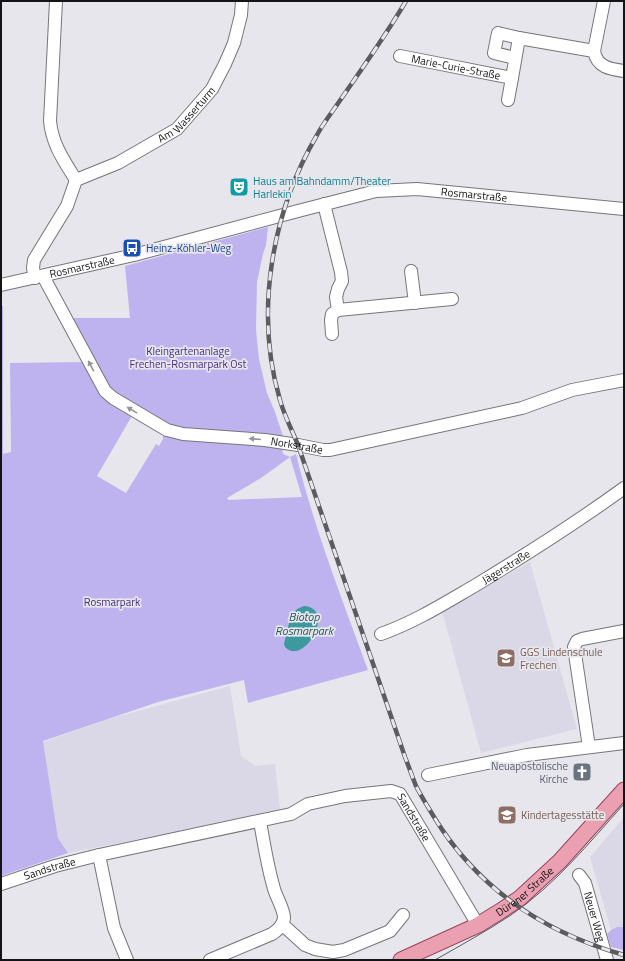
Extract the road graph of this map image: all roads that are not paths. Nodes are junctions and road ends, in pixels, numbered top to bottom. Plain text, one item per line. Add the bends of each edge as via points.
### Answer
1 (56, 1) edge
2 (242, 1) edge
3 (604, 1) edge
4 (519, 38) junction
5 (594, 50) junction
6 (400, 56) dead end
7 (515, 58) junction
8 (624, 71) edge
9 (512, 78) junction
10 (508, 100) dead end
11 (76, 180) junction
12 (324, 204) junction
13 (624, 209) edge
14 (411, 271) dead end
15 (39, 277) junction
16 (1, 285) edge
17 (452, 299) dead end
18 (415, 303) junction
19 (338, 310) junction
20 (332, 334) dead end
21 (624, 380) edge
22 (624, 488) edge
23 (624, 631) edge
24 (381, 634) dead end
25 (624, 743) edge
26 (590, 747) junction
27 (428, 775) dead end
28 (624, 790) edge
29 (260, 822) junction
30 (99, 855) junction
31 (579, 875) dead end
32 (1, 884) edge
33 (403, 915) dead end
34 (282, 924) junction
35 (478, 925) junction
36 (127, 960) edge
37 (210, 960) edge
38 (401, 960) edge
39 (607, 960) edge

1 - 11 street via 51,132 53,142
2 - 11 street, Am Wasserturm via 234,43 212,90 177,129 118,163
3 - 5 street
4 - 5 street, Marie-Curie-Straße
4 - 7 street, Marie-Curie-Straße
4 - 7 street, Marie-Curie-Straße via 498,33 494,53
5 - 8 street via 601,64 610,69
6 - 9 street, Marie-Curie-Straße
7 - 9 street, Marie-Curie-Straße
9 - 10 street, Marie-Curie-Straße
11 - 15 street via 67,206 34,260 32,268
12 - 13 street, Rosmarstraße via 376,191 417,189
12 - 15 street, Rosmarstraße via 134,255
12 - 19 street via 341,272 342,281 336,297
14 - 18 street
15 - 16 street, Rosmarstraße
21 -> 15 street, Norkstraße via 572,390 522,408 330,450 265,440 183,434 172,432 148,420 105,392
17 - 18 street
18 - 19 street
19 - 20 street via 332,314
22 - 24 street, Jägerstraße via 529,553 435,609 401,627
23 - 26 street via 582,639 574,647
25 - 26 street
26 - 27 street via 527,755
28 - 35 main road, Dürener Straße via 560,861 520,898
29 - 30 street, Sandstraße
29 - 34 street via 273,887 284,918
29 - 35 street, Sandstraße via 291,814 308,804 345,796 396,792 403,798
30 - 32 street, Sandstraße
30 - 36 street via 114,928
31 - 39 street, Neuer Weg via 585,884
33 - 34 street via 390,931 333,952 315,949 305,944
34 - 37 street via 279,930 272,934
35 - 38 main road, Dürener Straße

